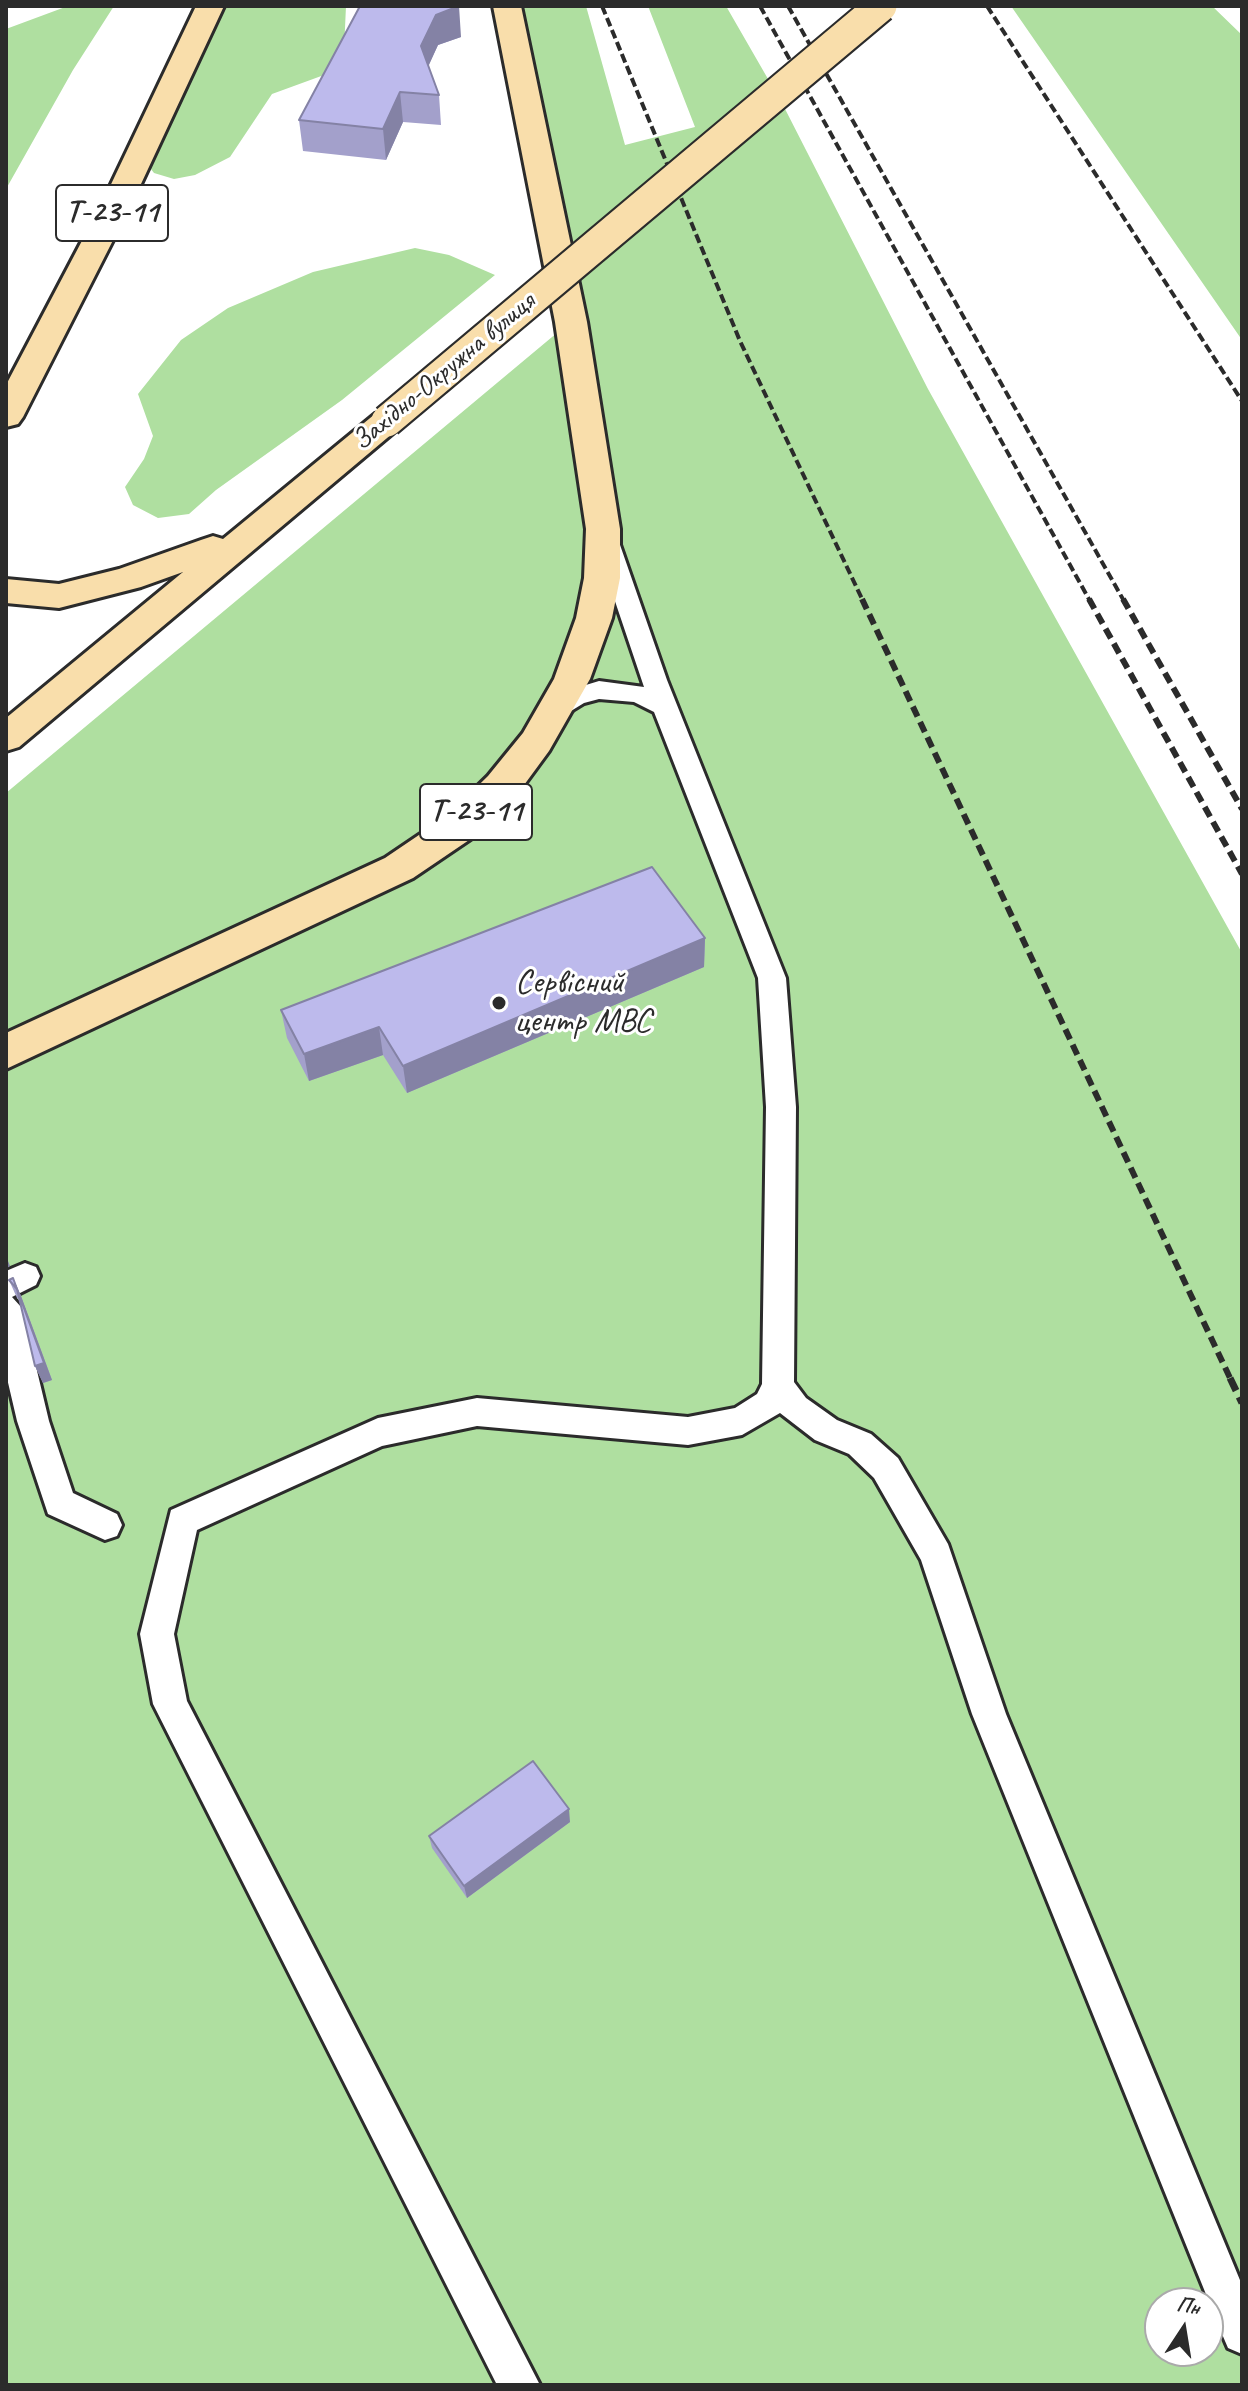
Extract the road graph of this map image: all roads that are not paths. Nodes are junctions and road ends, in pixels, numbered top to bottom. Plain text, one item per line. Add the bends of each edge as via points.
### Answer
1 (210, 6) edge
2 (507, 6) edge
3 (881, 6) edge
4 (6, 417) edge
5 (603, 529) junction
6 (245, 536) junction
7 (6, 591) edge
8 (665, 707) junction
9 (553, 713) junction
10 (6, 738) edge
11 (6, 1052) edge
12 (6, 1308) edge
13 (778, 1386) junction
14 (742, 1421) junction
15 (826, 1430) junction
16 (105, 1525) dead end
17 (1242, 2334) edge
18 (519, 2385) edge

1 - 4 main road, Т-23-11 via 119,199
2 - 5 main road, Т-23-11 via 568,307
3 - 6 main road, Західно-Окружна вулиця, bridge
5 - 8 lane
5 - 9 main road, Т-23-11 via 594,618
6 - 7 main road via 128,579 59,596
6 - 10 main road, Західно-Окружна вулиця
8 - 9 lane via 639,694 599,690 575,697
8 - 13 lane via 772,978 781,1107
9 - 11 main road, Т-23-11 via 502,786 461,826 399,868
12 - 16 lane via 33,1421 60,1503
13 - 14 lane via 768,1404
13 - 15 lane via 795,1408
14 - 15 lane via 781,1419
14 - 18 lane via 688,1431 477,1412 378,1432 183,1521 157,1634 170,1704
15 - 17 lane via 860,1444 886,1468 936,1555 989,1714

